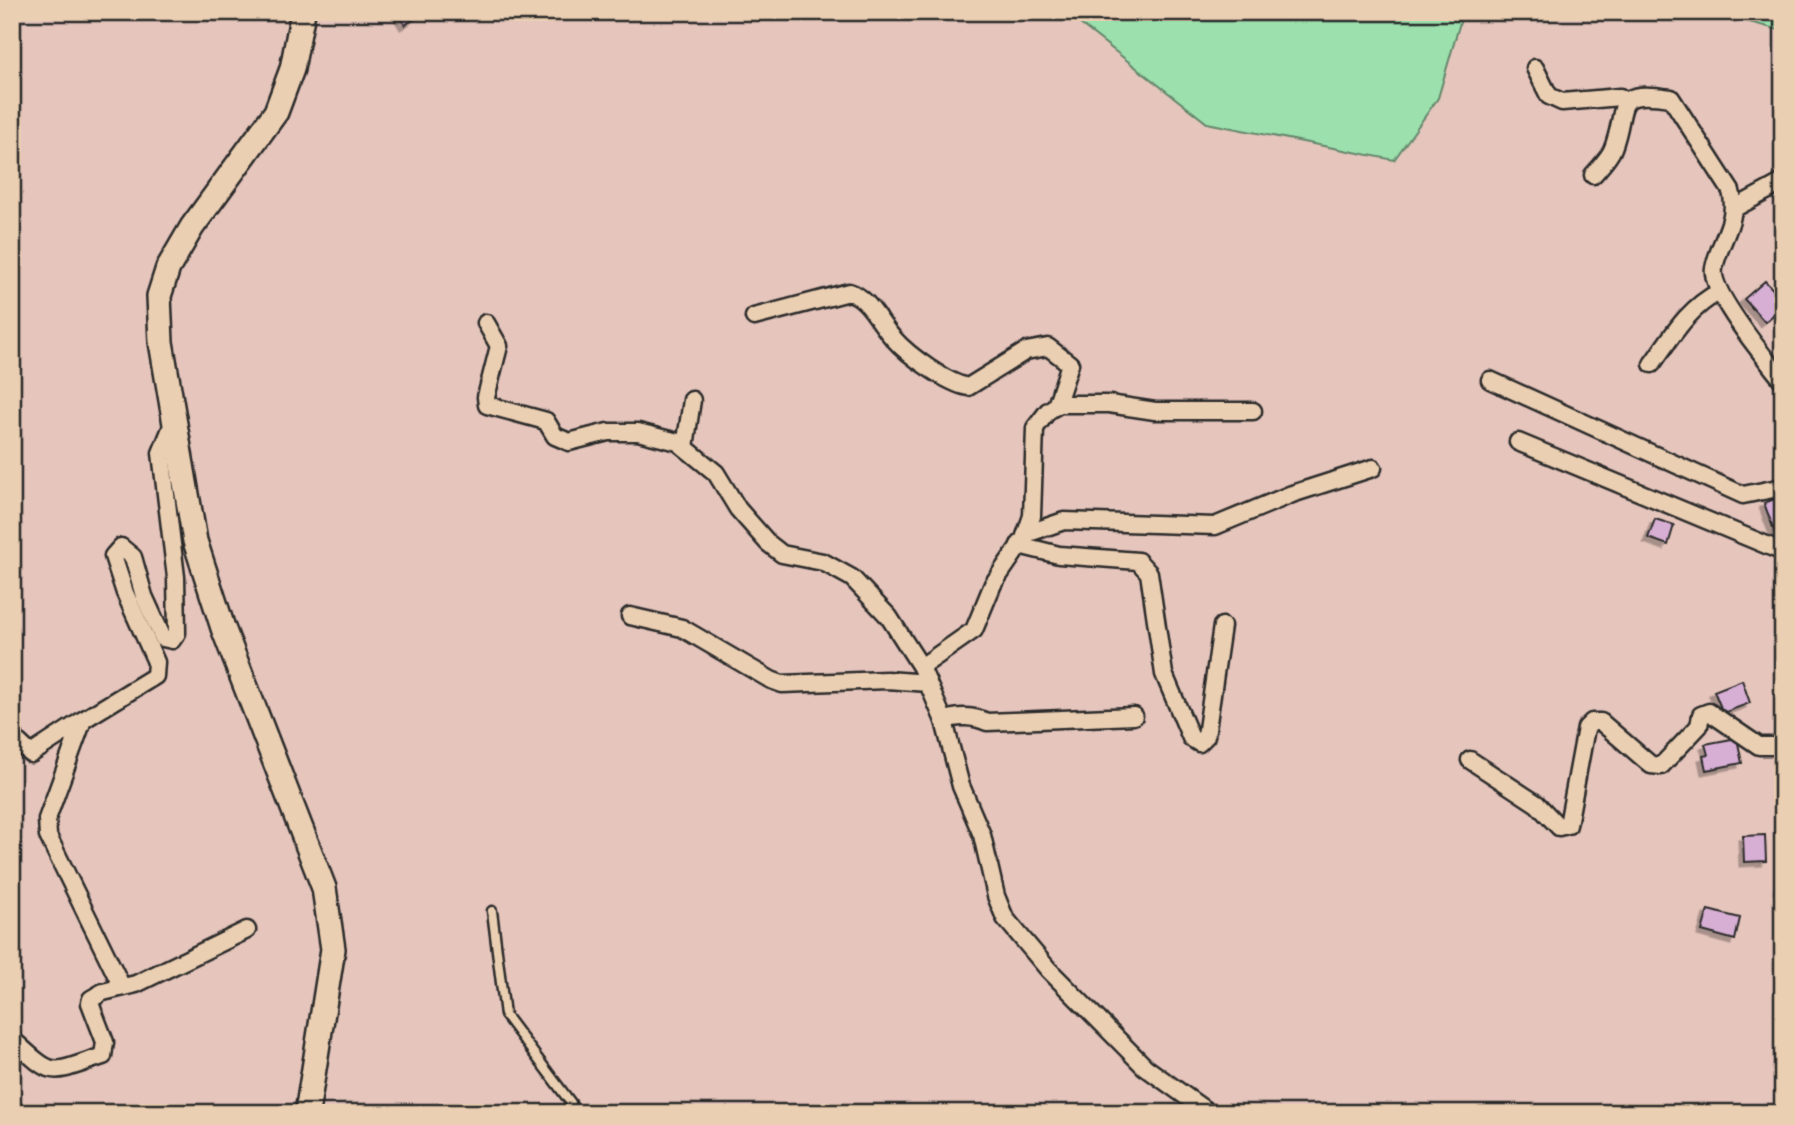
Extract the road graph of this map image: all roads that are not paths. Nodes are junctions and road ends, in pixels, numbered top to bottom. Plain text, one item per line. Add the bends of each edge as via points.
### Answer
1 (303, 12) edge
2 (1535, 68) dead end
3 (1626, 102) junction
4 (1593, 175) dead end
5 (1783, 182) edge
6 (1735, 208) junction
7 (1719, 292) junction
8 (754, 317) dead end
9 (486, 323) dead end
10 (1652, 364) dead end
11 (1490, 380) dead end
12 (1783, 381) edge
13 (692, 400) dead end
14 (1056, 407) junction
15 (1252, 411) dead end
16 (176, 416) junction
17 (1518, 442) dead end
18 (685, 447) junction
19 (1373, 468) dead end
20 (1783, 487) edge
21 (1023, 539) junction
22 (1783, 546) edge
23 (630, 617) dead end
24 (1222, 626) dead end
25 (921, 667) junction
26 (928, 683) junction
27 (1134, 716) dead end
28 (83, 720) junction
29 (944, 721) junction
30 (12, 731) edge
31 (1783, 746) edge
32 (1470, 760) dead end
33 (492, 911) dead end
34 (247, 930) dead end
35 (122, 987) junction
36 (12, 1039) edge
37 (307, 1113) edge
38 (572, 1113) edge
39 (1209, 1113) edge

1 - 16 street via 292,69 276,112 192,227 168,268 159,296 161,342
2 - 3 street via 1549,96 1562,102 1620,97
3 - 4 street via 1613,149
3 - 6 street via 1645,94 1671,98 1731,191
5 - 6 street
6 - 7 street via 1713,271
7 - 10 street via 1685,318
7 - 12 street
8 - 14 street via 849,292 860,295 895,341 954,385 968,387 1026,351 1048,346 1070,364
9 - 18 street via 499,346 487,405 545,421 555,436 569,442 608,432 638,432
11 - 20 street via 1743,495
13 - 18 street
14 - 15 street via 1109,404 1155,411
14 - 21 street via 1035,428 1032,516
16 - 28 street via 161,453 176,577 177,633 172,640 163,638 133,557 121,547 113,556 156,662 155,676
16 - 37 street via 195,541 223,628 324,888 330,916 333,949
17 - 22 street via 1776,549
18 - 25 street via 716,473 738,509 782,554 823,562 852,578 889,617
19 - 21 street via 1292,494 1215,526 1065,521
21 - 24 street via 1059,555 1138,561 1149,573 1164,674 1191,738 1199,743 1206,736
21 - 25 street via 993,584 974,631
23 - 26 street via 682,628 782,684
25 - 26 street
26 - 29 street
27 - 29 street via 986,722 952,717
28 - 30 street via 31,754
28 - 35 street via 47,819 48,835
29 - 39 street via 1005,918 1048,969 1145,1067
31 - 32 street via 1759,746 1709,712 1661,766 1651,765 1601,722 1592,722 1586,728 1568,825 1559,827 1537,804
33 - 38 lane via 505,1015 571,1102
34 - 35 street
35 - 36 street via 91,999 104,1042 103,1056 54,1072

